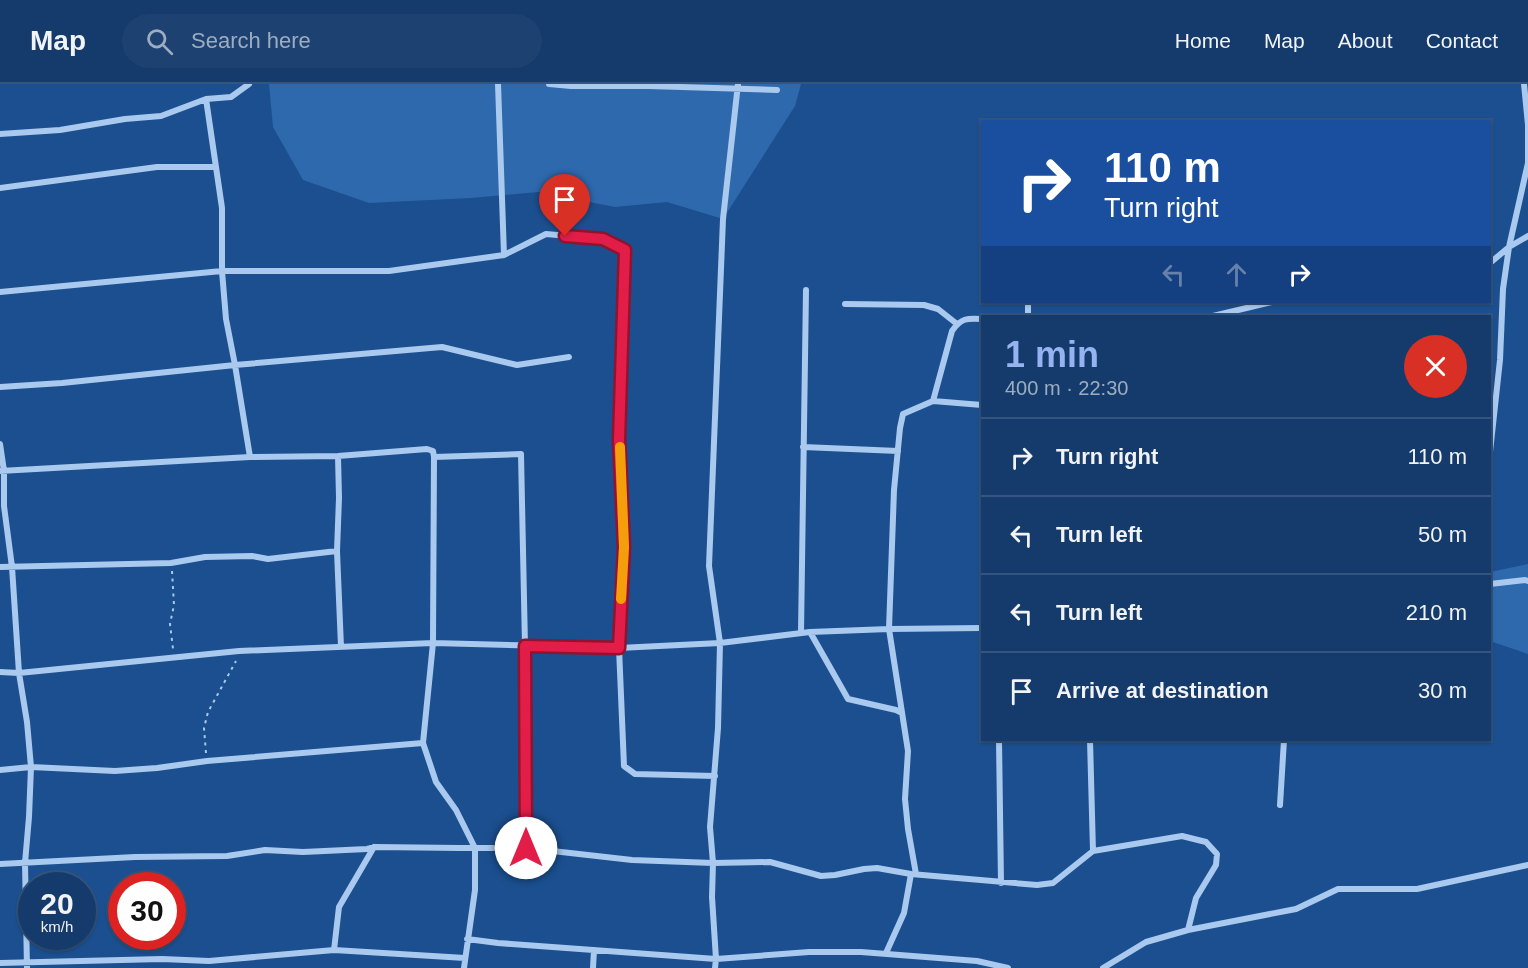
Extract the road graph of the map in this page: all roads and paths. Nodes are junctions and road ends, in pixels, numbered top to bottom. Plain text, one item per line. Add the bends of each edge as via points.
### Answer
1 (249, 84) edge
2 (498, 84) edge
3 (549, 84) edge
4 (1524, 84) edge
5 (739, 86) edge
6 (777, 90) dead end
7 (206, 99) junction
8 (0, 134) edge
9 (216, 167) junction
10 (0, 188) edge
11 (1528, 236) edge
12 (1509, 248) junction
13 (504, 255) junction
14 (1491, 262) edge
15 (222, 271) junction
16 (806, 290) dead end
17 (0, 292) edge
18 (1268, 303) edge
19 (845, 304) dead end
20 (1217, 315) edge
21 (981, 319) edge
22 (957, 324) junction
23 (569, 357) dead end
24 (236, 365) junction
25 (0, 387) edge
26 (933, 401) junction
27 (981, 405) edge
28 (1491, 443) edge
29 (0, 444) edge
30 (803, 447) junction
31 (898, 451) junction
32 (338, 456) junction
33 (250, 457) junction
34 (434, 457) junction
35 (2, 471) edge
36 (337, 551) junction
37 (171, 563) junction
38 (0, 567) edge
39 (12, 567) junction
40 (1528, 581) edge
41 (1491, 584) edge
42 (981, 628) edge
43 (889, 629) junction
44 (810, 632) junction
45 (801, 633) junction
46 (433, 643) junction
47 (720, 643) junction
48 (525, 646) junction
49 (340, 647) junction
50 (619, 648) junction
51 (239, 651) junction
52 (174, 657) junction
53 (0, 672) edge
54 (19, 673) junction
55 (902, 713) junction
56 (999, 741) edge
57 (1090, 741) edge
58 (1284, 741) edge
59 (423, 743) junction
60 (207, 761) junction
61 (31, 767) junction
62 (0, 770) edge
63 (715, 776) junction
64 (1280, 805) dead end
65 (375, 847) junction
66 (475, 848) junction
67 (526, 848) junction
68 (1093, 851) junction
69 (25, 863) junction
70 (713, 863) junction
71 (0, 864) edge
72 (1528, 865) edge
73 (914, 874) junction
74 (1001, 883) junction
75 (1188, 930) junction
76 (467, 939) junction
77 (333, 950) junction
78 (594, 950) junction
79 (886, 953) junction
80 (465, 958) junction
81 (716, 959) junction
82 (0, 963) edge
83 (26, 965) edge
84 (464, 968) edge
85 (593, 968) edge
86 (715, 968) edge
87 (1008, 968) edge
88 (1103, 968) edge

1 - 7 street via 231,97
2 - 13 street
3 - 5 street
4 - 12 street via 1528,163
5 - 6 street
5 - 47 street via 723,219 709,567
7 - 8 street via 161,116
7 - 9 street
9 - 10 street via 158,166
9 - 15 street via 222,208
11 - 12 street
12 - 14 street
12 - 28 street
13 - 15 street via 389,271
13 - 50 street via 546,234 603,239 625,250 619,440 624,547
15 - 17 street
15 - 24 street via 226,319
16 - 30 street
18 - 20 street
19 - 22 street via 924,305 938,309
21 - 22 street via 968,318
22 - 26 street
23 - 24 street via 517,365 442,347
24 - 25 street
24 - 33 street
26 - 27 street
26 - 31 street via 903,414
29 - 35 street
30 - 31 street
30 - 45 street
31 - 43 street
32 - 33 street
32 - 34 street via 427,449
32 - 36 street
33 - 35 street
34 - 46 street
34 - 48 street via 521,454
35 - 39 street
36 - 37 street via 268,559 206,557
36 - 49 street
37 - 39 street
37 - 52 path
38 - 39 street
39 - 54 street
40 - 41 street
42 - 43 street
43 - 44 street
43 - 55 street
44 - 45 street
44 - 55 street via 848,699
45 - 47 street
46 - 48 street
46 - 49 street
46 - 59 street
47 - 50 street
47 - 63 street
48 - 50 street
48 - 67 street
49 - 51 street
50 - 63 street via 624,766 635,774
51 - 52 street
51 - 60 path via 208,712 204,728
52 - 54 street
53 - 54 street
54 - 61 street
55 - 73 street via 908,751 905,799
56 - 74 street
57 - 68 street
58 - 64 street
59 - 60 street
59 - 66 street via 436,782
60 - 61 street via 115,771
61 - 62 street
61 - 69 street
63 - 70 street
65 - 66 street
65 - 69 street
65 - 77 street via 339,907
66 - 67 street
66 - 76 street via 475,890
67 - 70 street via 632,860
68 - 74 street via 1053,883
68 - 75 street via 1182,836 1206,842 1216,854 1216,865 1196,898
69 - 71 street
69 - 83 street
70 - 73 street via 770,862 821,876 877,868
70 - 81 street
72 - 75 street via 1417,889 1338,888 1296,909
73 - 74 street
73 - 79 street via 904,913
75 - 88 street via 1146,942
76 - 78 street
76 - 80 street
77 - 80 street
77 - 83 street via 209,961 162,959
78 - 81 street
78 - 85 street
79 - 81 street via 809,952
79 - 87 street via 977,961
80 - 84 street
81 - 86 street
82 - 83 street

